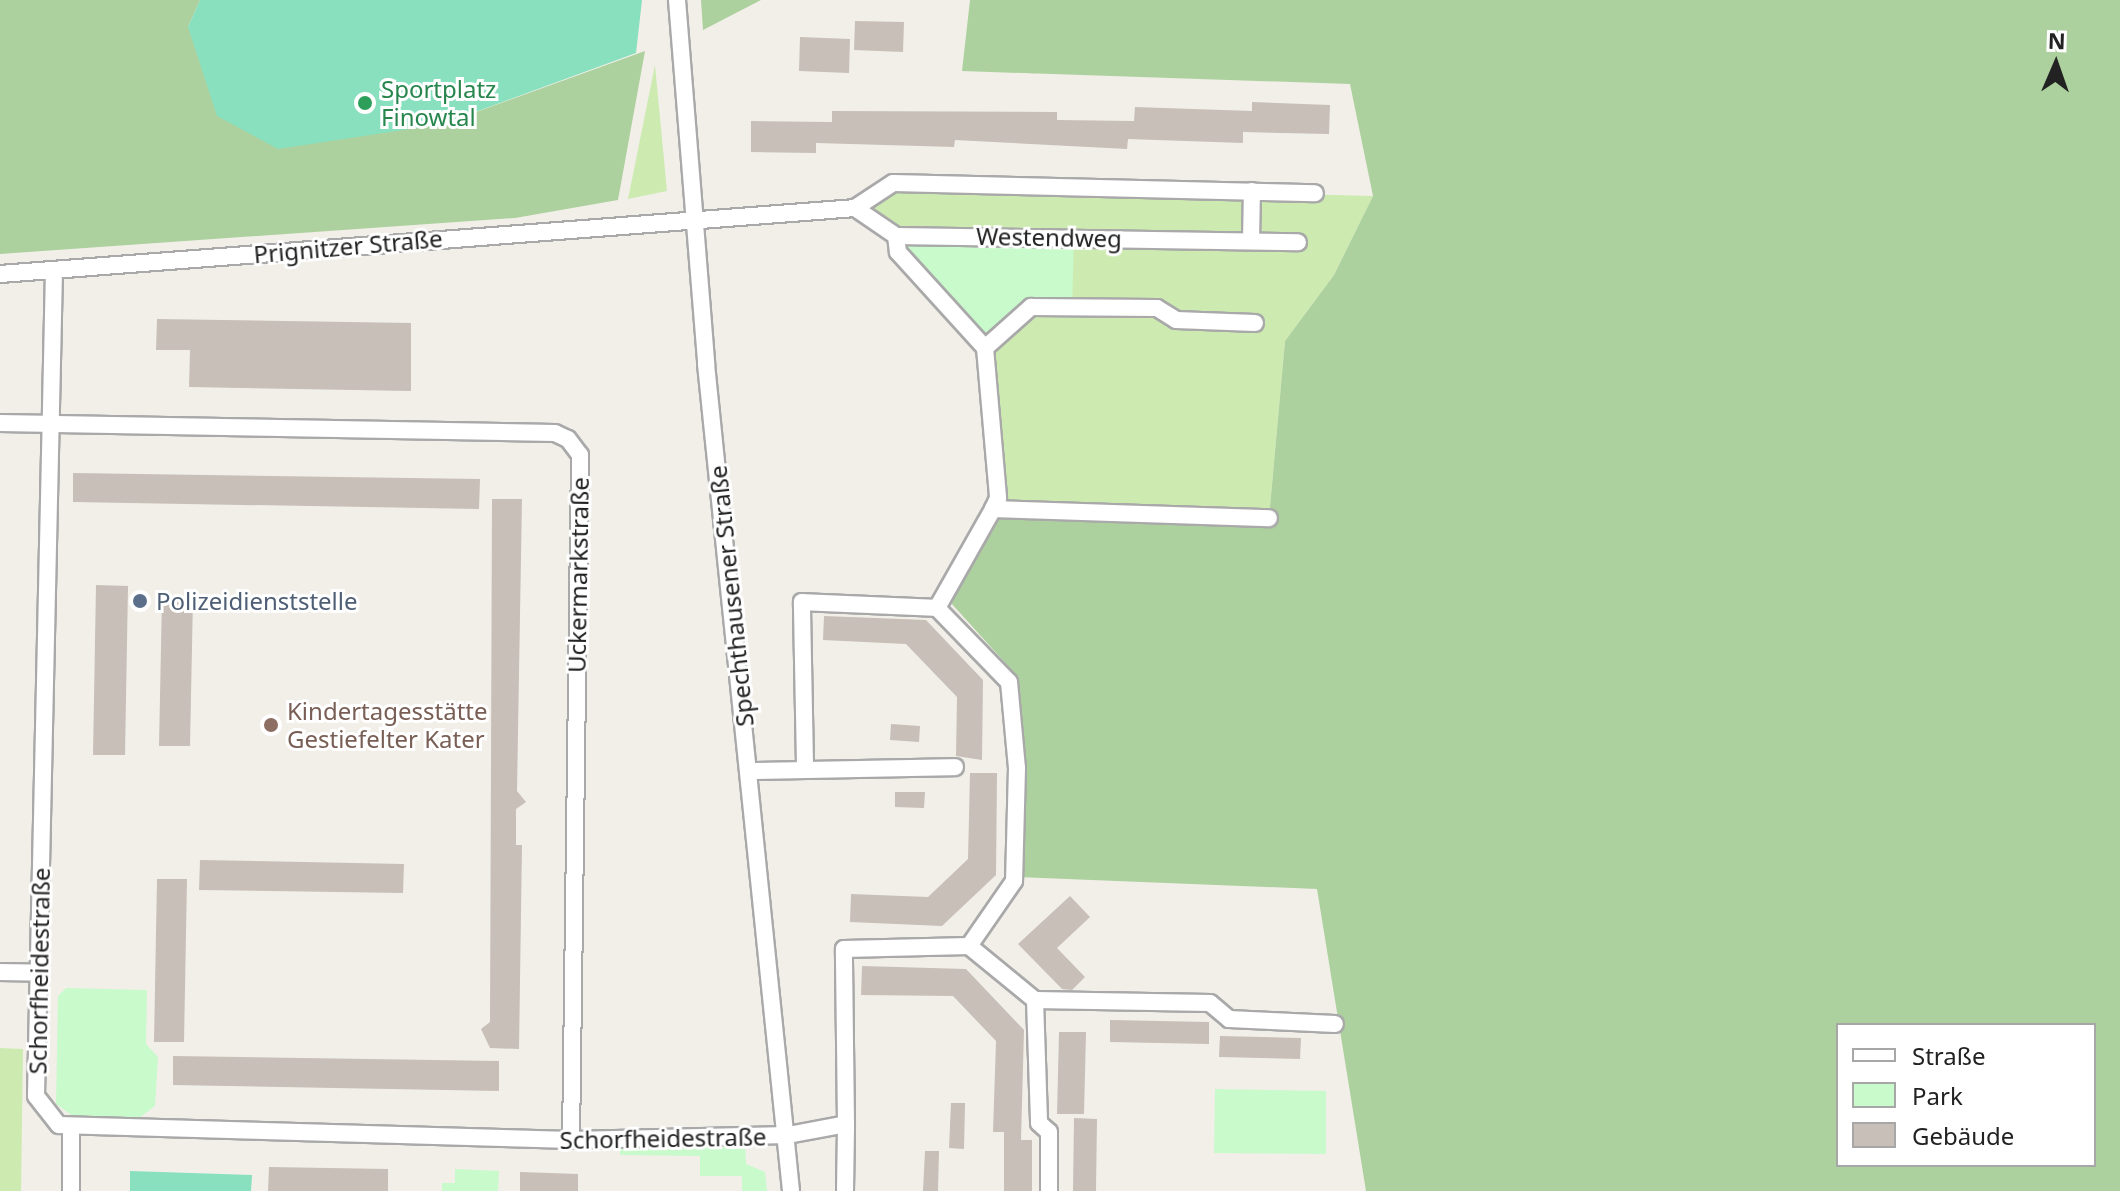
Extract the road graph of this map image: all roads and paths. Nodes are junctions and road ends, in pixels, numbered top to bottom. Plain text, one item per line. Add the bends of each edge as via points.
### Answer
1 (677, 0) edge
2 (1252, 191) junction
3 (1315, 193) dead end
4 (855, 208) junction
5 (695, 216) junction
6 (896, 236) junction
7 (1251, 241) junction
8 (1298, 242) dead end
9 (54, 270) junction
10 (0, 274) edge
11 (1255, 323) dead end
12 (985, 348) junction
13 (0, 423) edge
14 (50, 424) junction
15 (993, 509) junction
16 (1269, 518) dead end
17 (937, 608) junction
18 (805, 765) junction
19 (955, 767) dead end
20 (750, 771) junction
21 (969, 946) junction
22 (0, 972) edge
23 (39, 973) junction
24 (1035, 1000) junction
25 (1335, 1024) dead end
26 (846, 1124) junction
27 (71, 1129) junction
28 (788, 1135) junction
29 (571, 1140) junction
30 (71, 1191) edge
31 (791, 1191) edge
32 (845, 1191) edge
33 (1049, 1191) edge

1 - 5 street, Spechthausener Straße
2 - 3 street, Westendweg
2 - 4 street, Westendweg via 893,183
2 - 7 street
4 - 5 street
4 - 6 street
5 - 9 street, Prignitzer Straße
5 - 20 street, Spechthausener Straße
6 - 7 street, Westendweg
6 - 12 street via 898,252
7 - 8 street, Westendweg
9 - 10 street, Prignitzer Straße
9 - 14 street, Schorfheidestraße
11 - 12 street via 1176,320 1157,308 1031,307
12 - 15 street via 998,498
13 - 14 street, Uckermarkstraße
14 - 23 street, Schorfheidestraße
14 - 29 street, Uckermarkstraße via 555,433 580,455
15 - 16 street
15 - 17 street
17 - 18 street via 802,602
17 - 21 street via 1009,682 1017,768 1014,881
18 - 19 street
18 - 20 street
20 - 28 street, Spechthausener Straße
21 - 24 street
21 - 26 street via 844,949
22 - 23 street
23 - 27 street, Schorfheidestraße via 36,1096 49,1118
24 - 25 street via 1210,1003 1229,1019
24 - 33 street via 1039,1123 1049,1132
26 - 28 street, Schorfheidestraße
26 - 32 street
27 - 29 street, Schorfheidestraße
27 - 30 street
28 - 29 street, Schorfheidestraße
28 - 31 street, Spechthausener Straße

